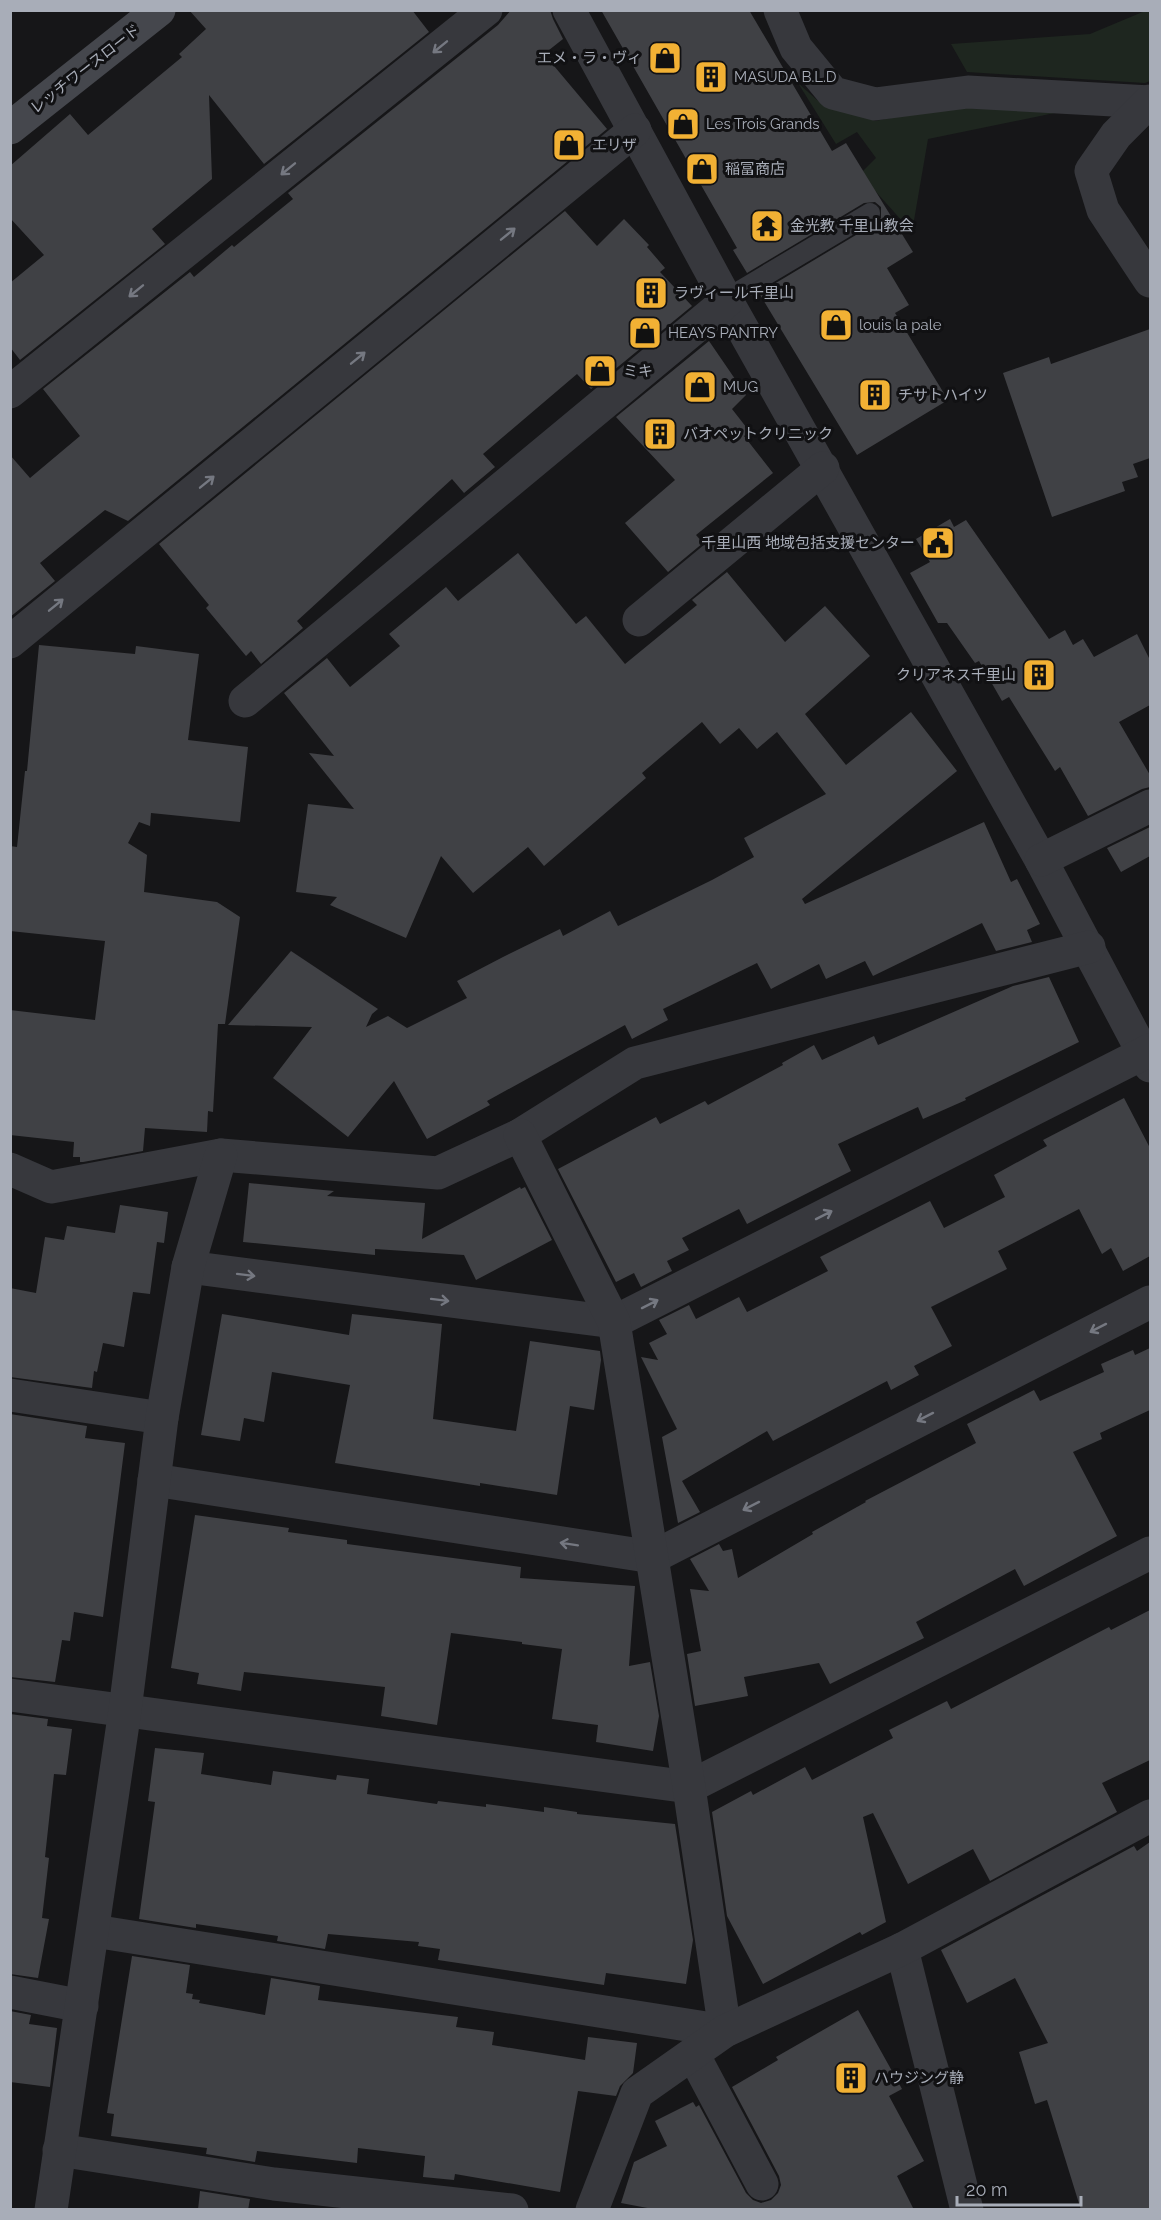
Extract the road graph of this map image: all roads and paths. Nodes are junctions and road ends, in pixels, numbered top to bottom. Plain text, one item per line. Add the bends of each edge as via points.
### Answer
1 (159, 10) edge
2 (486, 10) edge
3 (569, 10) edge
4 (780, 10) edge
5 (1150, 102) edge
6 (10, 128) edge
7 (635, 130) junction
8 (870, 213) dead end
9 (1150, 281) edge
10 (727, 301) junction
11 (10, 392) edge
12 (823, 468) junction
13 (639, 620) dead end
14 (10, 642) edge
15 (246, 701) dead end
16 (1150, 806) edge
17 (1041, 860) junction
18 (1089, 947) junction
19 (1148, 1056) edge
20 (520, 1135) junction
21 (221, 1155) junction
22 (10, 1169) edge
23 (188, 1267) junction
24 (1150, 1302) edge
25 (614, 1322) junction
26 (10, 1395) edge
27 (162, 1418) junction
28 (154, 1480) junction
29 (1150, 1553) edge
30 (653, 1557) junction
31 (10, 1695) edge
32 (125, 1710) junction
33 (689, 1787) junction
34 (1150, 1816) edge
35 (93, 1931) junction
36 (902, 1949) junction
37 (10, 1992) edge
38 (82, 2006) junction
39 (725, 2031) junction
40 (693, 2054) junction
41 (59, 2150) junction
42 (762, 2184) dead end
43 (271, 2197) edge
44 (51, 2210) edge
45 (512, 2210) edge
46 (592, 2210) edge
47 (967, 2210) edge

1 - 6 street, レッチワースロード
2 -> 11 street
3 - 7 street
4 - 5 street via 796,48 833,93 875,104 968,92
5 - 9 street via 1116,135 1091,171 1104,210
7 - 10 street
14 -> 7 street
8 - 10 lane
10 - 12 street
10 - 15 street
12 - 13 street
12 - 17 street
16 - 17 street
17 - 18 street
18 - 19 street
18 - 20 street via 635,1063
25 -> 19 street
20 - 21 street via 438,1173
20 - 25 street
21 - 22 street via 51,1187
21 - 23 street
23 -> 25 street
23 - 27 street
24 -> 30 street
25 - 30 street
26 - 27 street
27 - 28 street
30 -> 28 street
28 - 32 street
29 - 33 street
30 - 33 street
31 - 32 street
32 - 33 street
32 - 35 street
33 - 39 street
34 - 36 street
35 - 38 street
35 - 39 street
36 - 39 street
36 - 47 street
37 - 38 street
38 - 41 street
39 - 40 street
40 - 42 street
40 - 46 street via 637,2093
41 - 43 street
41 - 44 street
43 - 45 street

